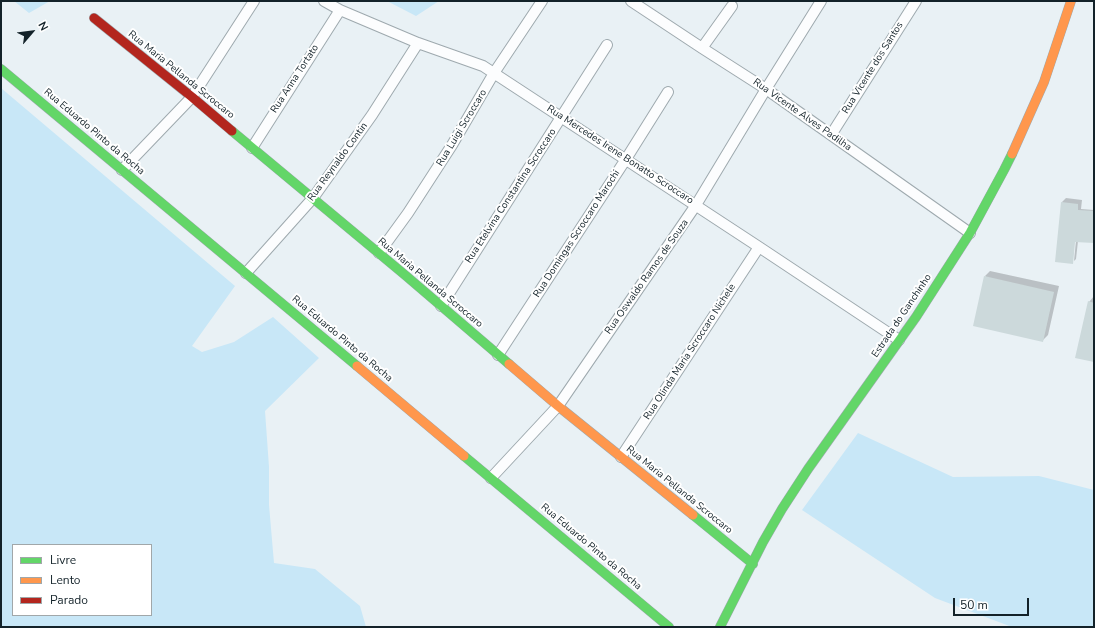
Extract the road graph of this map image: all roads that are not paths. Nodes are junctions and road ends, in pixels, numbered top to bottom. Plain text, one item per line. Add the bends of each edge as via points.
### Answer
1 (254, 1) edge
2 (324, 1) edge
3 (542, 1) edge
4 (821, 1) edge
5 (916, 1) edge
6 (1071, 1) edge
7 (633, 2) edge
8 (732, 6) dead end
9 (340, 10) junction
10 (94, 18) dead end
11 (418, 43) junction
12 (607, 46) dead end
13 (702, 48) junction
14 (1, 69) edge
15 (494, 74) junction
16 (766, 89) junction
17 (668, 92) dead end
18 (192, 97) junction
19 (561, 117) junction
20 (831, 135) junction
21 (252, 148) junction
22 (626, 159) junction
23 (122, 170) junction
24 (313, 198) junction
25 (696, 205) junction
26 (970, 233) junction
27 (759, 247) junction
28 (379, 253) junction
29 (246, 273) junction
30 (441, 306) junction
31 (899, 340) junction
32 (498, 355) junction
33 (558, 406) junction
34 (621, 457) junction
35 (491, 478) junction
36 (753, 564) junction
37 (670, 627) edge
38 (720, 627) edge

1 - 18 street
2 - 9 street, Rua Mercedes Irene Bonatto Scroccaro
3 - 15 street, Rua Luigi Scroccaro
4 - 16 street, Rua Oswaldo Ramos de Souza
5 - 20 street, Rua Vicente dos Santos
6 - 26 street, Estrada do Ganchinho via 1044,82 1031,112
7 - 13 street, Rua Vicente Alves Padilha
8 - 13 street
9 - 11 street, Rua Mercedes Irene Bonatto Scroccaro
9 - 21 street, Rua Anna Tortato
10 - 18 street, Rua Maria Pellanda Scroccaro
11 - 15 street, Rua Mercedes Irene Bonatto Scroccaro via 483,66
11 - 24 street, Rua Reynaldo Contin via 372,115
12 - 19 street, Rua Etelvina Constantina Scroccaro
13 - 16 street, Rua Vicente Alves Padilha
14 - 23 street, Rua Eduardo Pinto da Rocha
15 - 19 street, Rua Mercedes Irene Bonatto Scroccaro
15 - 28 street, Rua Luigi Scroccaro via 452,145
16 - 20 street, Rua Vicente Alves Padilha
16 - 25 street, Rua Oswaldo Ramos de Souza
17 - 22 street, Rua Domingas Scroccaro Marochi
18 - 21 street, Rua Maria Pellanda Scroccaro
18 - 23 street
19 - 22 street, Rua Mercedes Irene Bonatto Scroccaro
19 - 30 street, Rua Etelvina Constantina Scroccaro
20 - 26 street, Rua Vicente Alves Padilha
21 - 24 street, Rua Maria Pellanda Scroccaro
22 - 25 street, Rua Mercedes Irene Bonatto Scroccaro
22 - 32 street, Rua Domingas Scroccaro Marochi
23 - 29 street, Rua Eduardo Pinto da Rocha
24 - 28 street, Rua Maria Pellanda Scroccaro
24 - 29 street, Rua Reynaldo Contin
25 - 27 street, Rua Mercedes Irene Bonatto Scroccaro
25 - 33 street, Rua Oswaldo Ramos de Souza
26 - 31 street, Estrada do Ganchinho
27 - 31 street, Rua Mercedes Irene Bonatto Scroccaro
27 - 34 street, Rua Olinda Maria Scroccaro Nichele
28 - 30 street, Rua Maria Pellanda Scroccaro
29 - 35 street, Rua Eduardo Pinto da Rocha
30 - 32 street, Rua Maria Pellanda Scroccaro
31 - 36 street, Estrada do Ganchinho via 794,490
32 - 33 street, Rua Maria Pellanda Scroccaro
33 - 34 street, Rua Maria Pellanda Scroccaro
33 - 35 street, Rua Oswaldo Ramos de Souza
34 - 36 street, Rua Maria Pellanda Scroccaro
35 - 37 street, Rua Eduardo Pinto da Rocha
36 - 38 street, Estrada do Ganchinho

